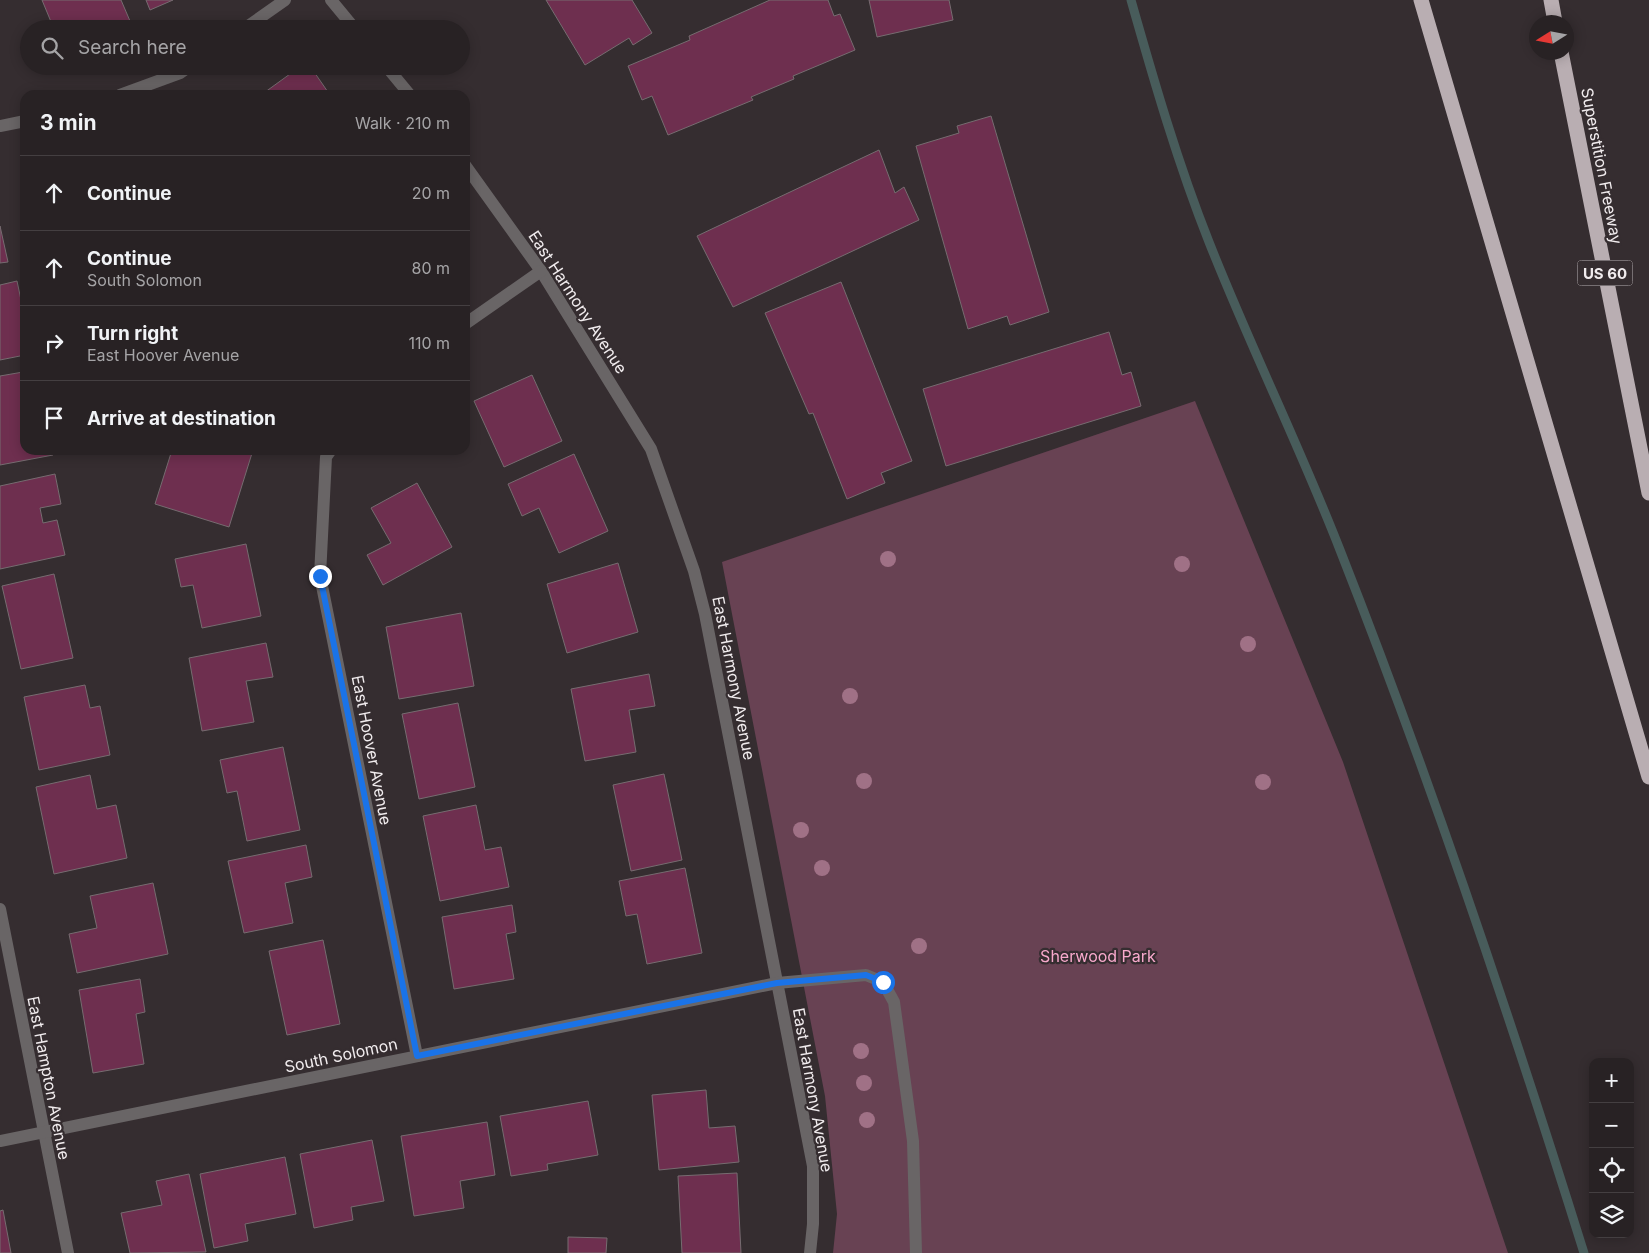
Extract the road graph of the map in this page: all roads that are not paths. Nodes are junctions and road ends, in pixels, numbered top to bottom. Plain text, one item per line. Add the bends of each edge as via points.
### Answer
1 (285, 0) edge
2 (331, 0) edge
3 (1421, 0) edge
4 (1551, 0) edge
5 (1554, 15) edge
6 (257, 20) edge
7 (348, 20) edge
8 (1563, 60) edge
9 (175, 75) edge
10 (393, 75) edge
11 (134, 90) edge
12 (406, 90) edge
13 (20, 122) edge
14 (0, 126) edge
15 (470, 172) edge
16 (541, 271) junction
17 (470, 321) edge
18 (328, 455) edge
19 (1649, 493) edge
20 (1649, 777) edge
21 (0, 909) edge
22 (777, 983) junction
23 (417, 1056) junction
24 (43, 1132) junction
25 (0, 1141) edge
26 (68, 1253) edge
27 (810, 1253) edge
28 (916, 1253) edge

1 - 6 street
2 - 7 street
3 - 20 highway
4 - 5 highway
8 - 19 highway, Superstition Freeway / US 60
9 - 11 street
10 - 12 street
13 - 14 street
15 - 16 street, East Harmony Avenue
16 - 17 street
16 - 22 street, East Harmony Avenue via 651,449 694,571
18 - 23 street, East Hoover Avenue via 320,576
21 - 24 street, East Hampton Avenue
22 - 23 street, South Solomon
22 - 27 street, East Harmony Avenue via 812,1166
22 - 28 street, South Solomon via 866,975 883,982 894,1002 913,1141
23 - 24 street, South Solomon
24 - 25 street, South Solomon
24 - 26 street, East Hampton Avenue

